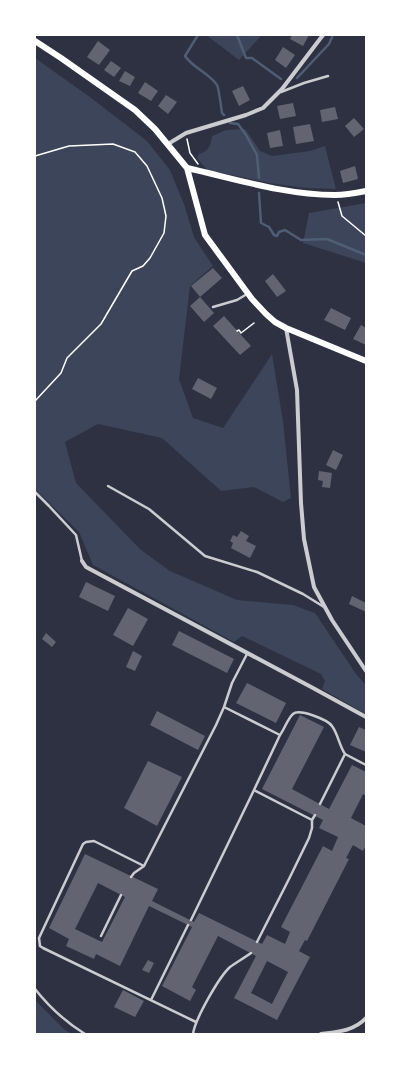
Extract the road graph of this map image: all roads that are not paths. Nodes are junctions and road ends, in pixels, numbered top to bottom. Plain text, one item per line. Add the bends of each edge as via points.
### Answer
1 (323, 35) edge
2 (35, 41) edge
3 (328, 76) dead end
4 (277, 94) junction
5 (168, 144) junction
6 (187, 168) junction
7 (366, 191) edge
8 (248, 294) junction
9 (213, 306) dead end
10 (286, 328) junction
11 (366, 361) edge
12 (108, 486) dead end
13 (35, 492) edge
14 (82, 561) joint
15 (325, 607) junction
16 (248, 653) junction
17 (366, 671) edge
18 (224, 707) junction
19 (366, 717) edge
20 (280, 735) junction
21 (344, 754) junction
22 (366, 765) edge
23 (254, 790) junction
24 (320, 804) dead end
25 (315, 815) dead end
26 (312, 820) junction
27 (144, 866) junction
28 (131, 877) dead end
29 (121, 895) dead end
30 (191, 920) dead end
31 (188, 925) dead end
32 (101, 936) dead end
33 (257, 942) dead end
34 (251, 953) dead end
35 (35, 989) edge
36 (151, 1000) junction
37 (366, 1018) edge
38 (196, 1022) junction
39 (85, 1034) edge
40 (193, 1034) edge
41 (321, 1034) edge

1 - 4 street
2 - 5 main road via 136,110
3 - 4 lane
4 - 5 street via 263,108 186,133
5 - 6 main road
6 - 7 main road via 266,187 305,193 336,195
6 - 8 main road via 205,235
8 - 9 lane via 237,300
8 - 10 main road via 266,314
10 - 11 main road
10 - 15 street via 297,390 304,539 314,587
12 - 15 lane via 149,509 205,556 257,572
13 - 14 lane via 76,535
14 - 16 street via 86,567
15 - 17 street
16 - 18 lane via 232,683
16 - 19 street
18 - 20 lane
18 - 27 lane
20 - 21 lane via 292,714 301,712 330,723
20 - 23 lane
21 - 22 lane
21 - 24 lane
23 - 26 lane
23 - 30 lane
25 - 26 lane
26 - 33 lane via 309,838
27 - 28 lane
27 - 36 lane via 94,841 83,844 39,941 43,948
29 - 32 lane
31 - 36 lane
34 - 38 lane via 230,967 221,978
35 - 39 lane via 54,1011
36 - 38 lane
37 - 41 street via 356,1026
38 - 40 lane

